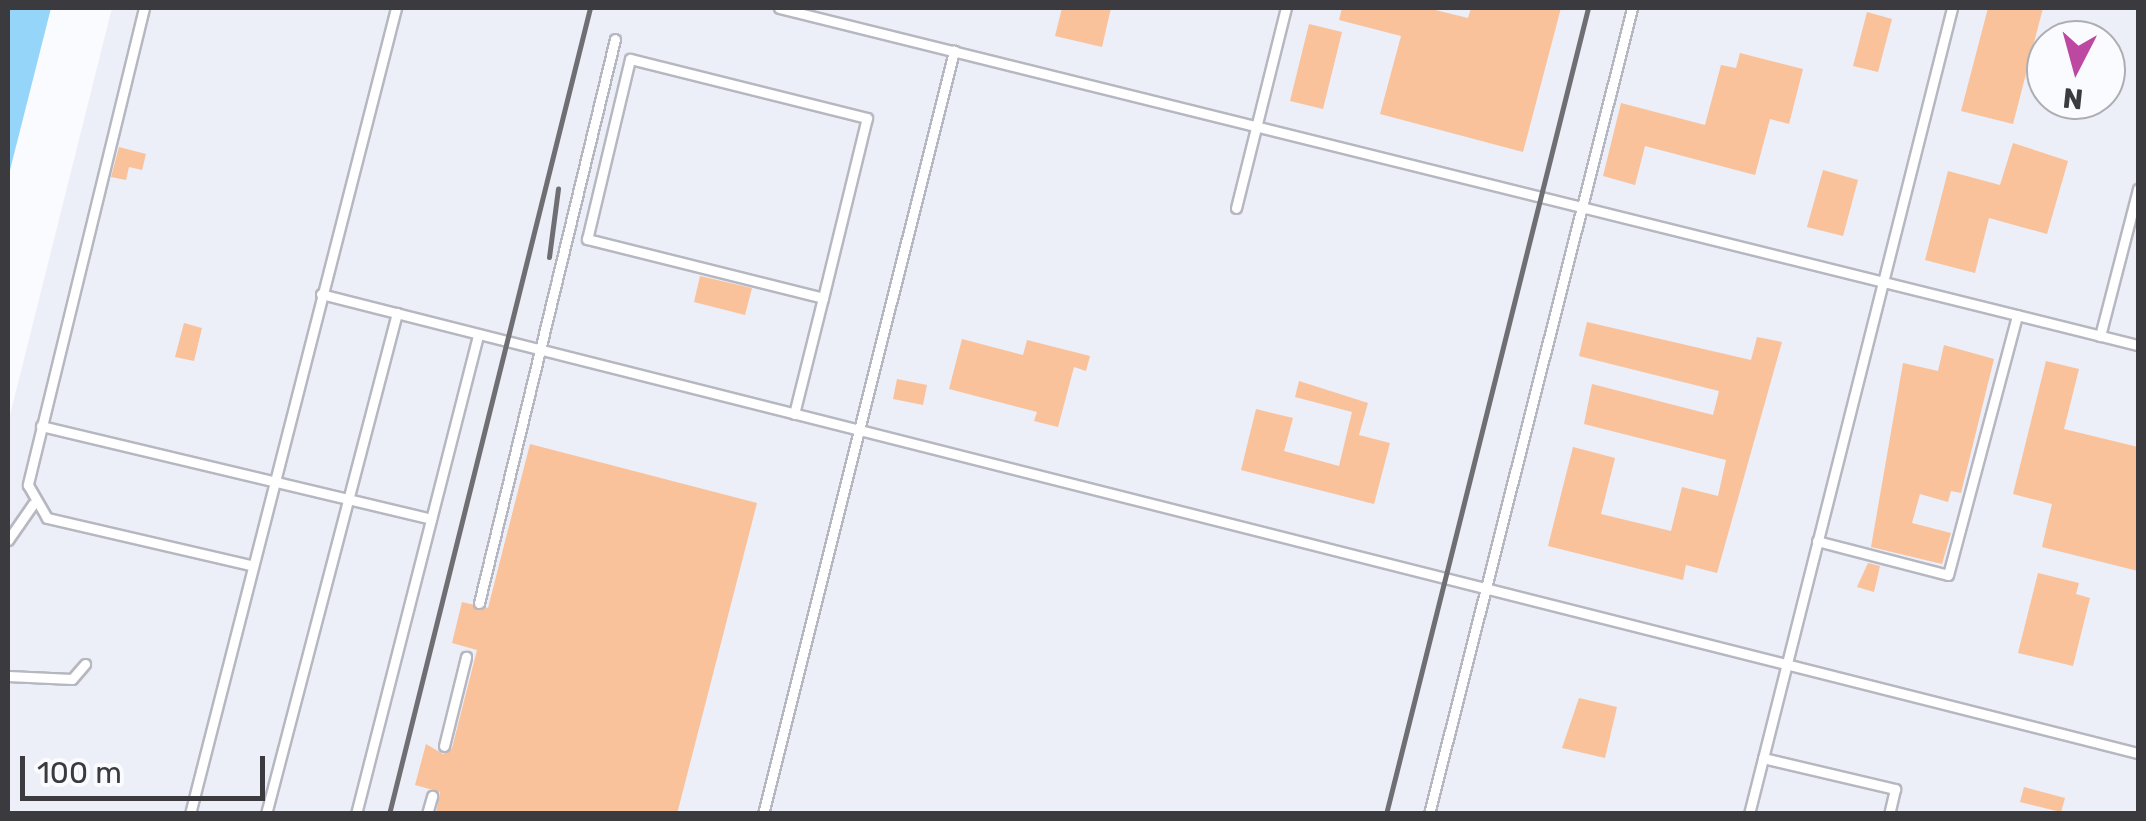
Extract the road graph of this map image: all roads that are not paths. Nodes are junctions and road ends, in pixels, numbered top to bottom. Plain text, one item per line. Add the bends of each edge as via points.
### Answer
1 (144, 8) edge
2 (396, 8) edge
3 (779, 8) edge
4 (1286, 8) edge
5 (1632, 8) edge
6 (1952, 8) edge
7 (616, 39) dead end
8 (954, 51) junction
9 (1256, 126) junction
10 (2138, 189) edge
11 (1582, 207) junction
12 (1236, 208) dead end
13 (1882, 282) junction
14 (320, 294) junction
15 (823, 298) junction
16 (396, 313) junction
17 (2017, 315) junction
18 (478, 334) junction
19 (2100, 336) junction
20 (2138, 346) edge
21 (540, 350) junction
22 (794, 414) junction
23 (40, 426) junction
24 (859, 430) junction
25 (271, 481) junction
26 (348, 499) junction
27 (33, 504) junction
28 (431, 519) junction
29 (8, 540) edge
30 (1817, 540) junction
31 (251, 565) junction
32 (1485, 588) junction
33 (479, 603) dead end
34 (466, 657) dead end
35 (85, 664) dead end
36 (1786, 664) junction
37 (8, 676) edge
38 (444, 746) dead end
39 (2138, 753) edge
40 (1763, 758) junction
41 (432, 796) dead end
42 (190, 814) edge
43 (266, 814) edge
44 (356, 814) edge
45 (427, 814) edge
46 (763, 814) edge
47 (1429, 814) edge
48 (1749, 814) edge
49 (1889, 814) edge

1 - 23 lane
2 - 14 lane
3 - 8 lane
4 - 9 lane
5 - 11 lane
6 - 13 lane
7 - 21 lane
8 - 9 lane
8 - 24 lane
9 - 11 lane
9 - 12 lane
10 - 19 lane
11 - 13 lane
11 - 32 lane
13 - 17 lane
13 - 30 lane
14 - 16 lane
14 - 25 lane
15 - 15 lane via 867,118 630,58 587,239
15 - 22 lane
16 - 18 lane
16 - 26 lane
17 - 19 lane
17 - 30 lane via 1948,575
18 - 21 lane
18 - 28 lane
19 - 20 lane
21 - 22 lane
21 - 33 lane
22 - 24 lane
23 - 25 lane
23 - 27 lane via 28,485
24 - 32 lane
24 - 46 lane
25 - 26 lane
25 - 31 lane
26 - 28 lane
26 - 43 lane
27 - 29 lane
27 - 31 lane via 47,518
28 - 44 lane
30 - 36 lane
31 - 42 lane
32 - 36 lane
32 - 47 lane
34 - 38 lane
35 - 37 lane via 58,681
36 - 39 lane
36 - 40 lane
40 - 48 lane
40 - 49 lane via 1894,789
41 - 45 lane

